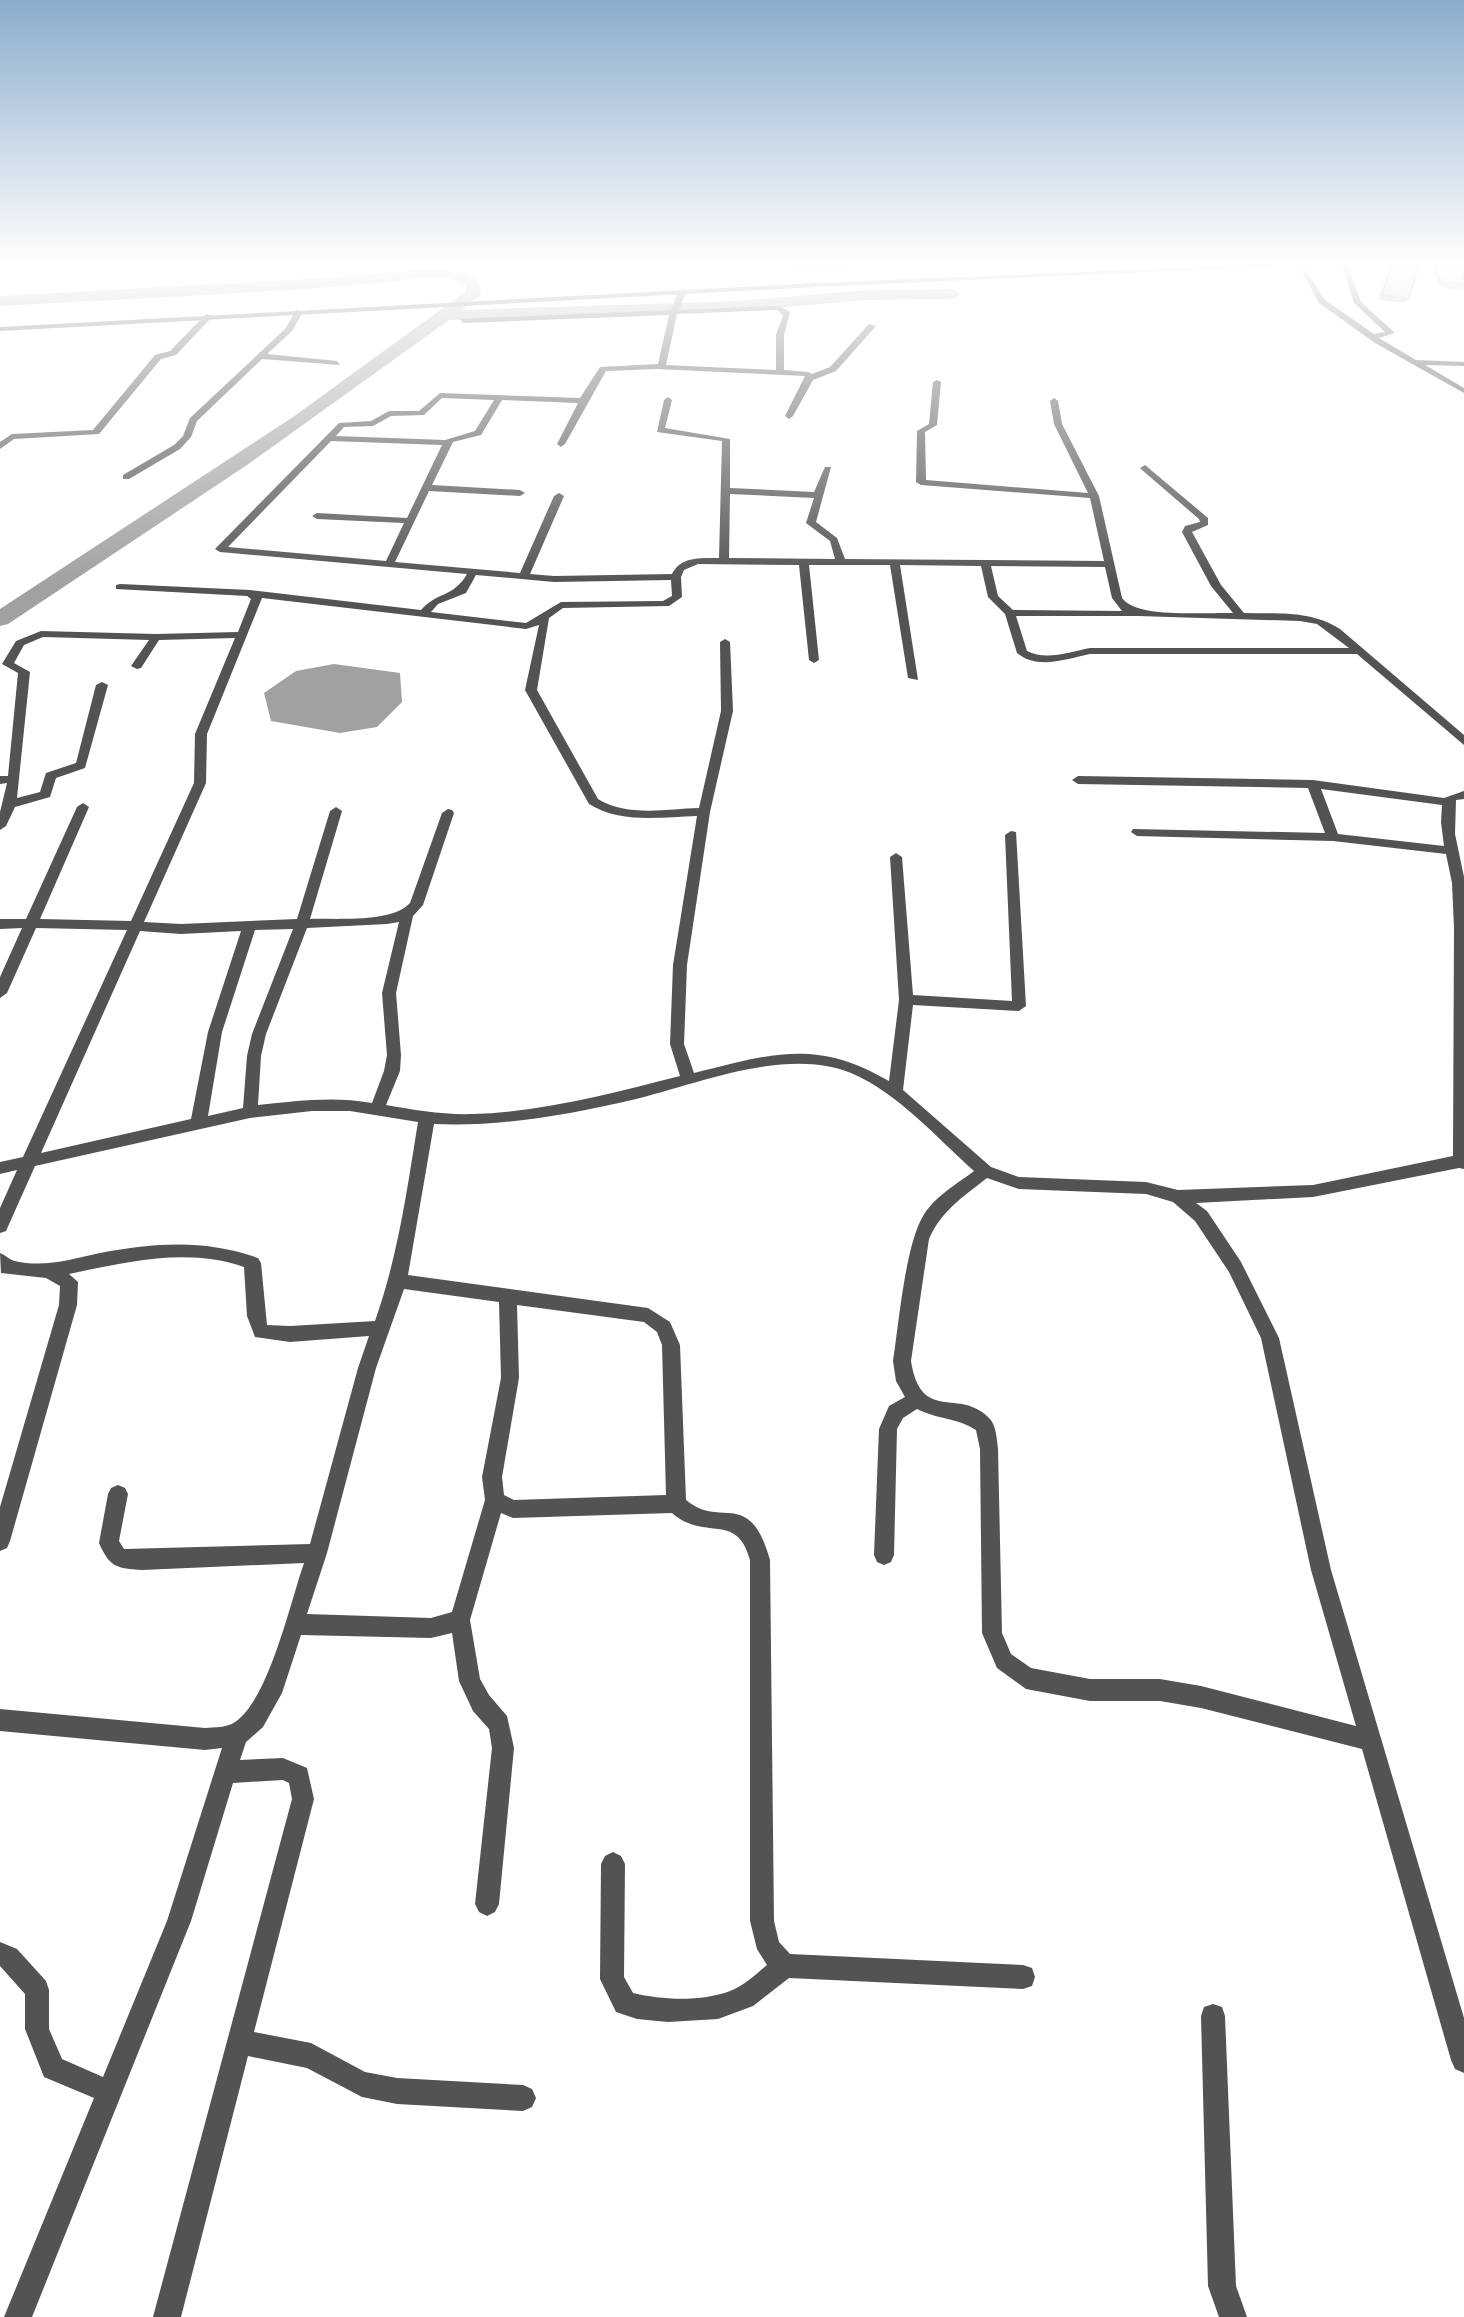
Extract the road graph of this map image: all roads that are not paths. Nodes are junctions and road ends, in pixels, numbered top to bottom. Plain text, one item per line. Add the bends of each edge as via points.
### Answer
1 (149, 368) edge
2 (248, 368) edge
3 (627, 368) edge
4 (686, 368) edge
5 (780, 368) edge
6 (834, 368) edge
7 (1424, 368) edge
8 (780, 372) junction
9 (810, 378) junction
10 (937, 382) dead end
11 (1464, 391) edge
12 (499, 398) junction
13 (668, 400) dead end
14 (583, 401) junction
15 (1054, 401) dead end
16 (789, 416) dead end
17 (327, 438) junction
18 (448, 443) junction
19 (561, 444) dead end
20 (0, 446) edge
21 (1145, 468) dead end
22 (828, 469) dead end
23 (126, 477) dead end
24 (428, 488) junction
25 (726, 491) junction
26 (520, 493) dead end
27 (820, 494) junction
28 (559, 496) dead end
29 (1094, 496) junction
30 (317, 516) dead end
31 (411, 521) junction
32 (724, 562) junction
33 (804, 562) junction
34 (841, 562) junction
35 (894, 562) junction
36 (985, 563) junction
37 (389, 564) junction
38 (1110, 564) junction
39 (473, 572) junction
40 (524, 575) junction
41 (676, 577) junction
42 (554, 579) junction
43 (120, 587) dead end
44 (255, 594) junction
45 (553, 608) junction
46 (1010, 613) junction
47 (1141, 614) junction
48 (423, 615) junction
49 (1242, 618) junction
50 (545, 620) junction
51 (242, 635) junction
52 (156, 637) junction
53 (725, 642) dead end
54 (1360, 651) junction
55 (814, 660) dead end
56 (137, 666) dead end
57 (914, 678) dead end
58 (102, 685) dead end
59 (1464, 741) edge
60 (7, 779) edge
61 (1078, 780) dead end
62 (1313, 784) junction
63 (1464, 795) edge
64 (1449, 802) junction
65 (10, 804) junction
66 (83, 807) dead end
67 (336, 811) dead end
68 (704, 812) junction
69 (448, 813) dead end
70 (0, 826) edge
71 (1137, 832) dead end
72 (1011, 835) dead end
73 (1333, 837) junction
74 (1451, 851) junction
75 (896, 857) dead end
76 (1461, 871) edge
77 (407, 915) junction
78 (29, 923) junction
79 (0, 924) edge
80 (302, 924) junction
81 (249, 927) junction
82 (137, 928) junction
83 (1464, 972) edge
84 (0, 993) edge
85 (906, 1000) junction
86 (688, 1077) junction
87 (895, 1092) junction
88 (377, 1109) junction
89 (250, 1112) junction
90 (427, 1118) junction
91 (198, 1125) junction
92 (30, 1162) junction
93 (1463, 1162) edge
94 (0, 1168) edge
95 (985, 1171) junction
96 (1178, 1197) junction
97 (0, 1226) edge
98 (0, 1260) edge
99 (49, 1271) junction
100 (398, 1281) junction
101 (508, 1296) junction
102 (381, 1328) junction
103 (916, 1400) junction
104 (118, 1494) dead end
105 (495, 1500) junction
106 (676, 1504) junction
107 (0, 1541) edge
108 (317, 1553) junction
109 (884, 1555) dead end
110 (460, 1620) junction
111 (295, 1624) junction
112 (0, 1720) edge
113 (237, 1735) junction
114 (1369, 1740) junction
115 (225, 1772) junction
116 (613, 1864) dead end
117 (487, 1904) dead end
118 (0, 1954) edge
119 (785, 1966) junction
120 (1023, 1977) dead end
121 (1213, 2016) dead end
122 (238, 2041) junction
123 (1464, 2060) edge
124 (109, 2092) junction
125 (523, 2098) dead end
126 (18, 2317) edge
127 (167, 2317) edge
128 (1233, 2317) edge

1 - 20 street via 96,432 12,437
2 - 23 street via 193,420 190,433 177,447
3 - 14 street via 603,369
4 - 8 street
5 - 8 street
6 - 9 street
7 - 11 street
8 - 9 street
9 - 16 street
10 - 29 street via 933,425 921,431 921,482
12 - 14 street
12 - 17 street via 440,395 421,413 342,425
12 - 18 street via 478,433
13 - 25 street via 660,430 726,439
14 - 19 street
15 - 29 street via 1058,424
17 - 18 street
17 - 37 street via 220,549
18 - 24 street
21 - 49 street via 1203,518 1205,523 1187,532 1216,586
22 - 27 street
24 - 26 street
24 - 31 street
25 - 27 street
25 - 32 street
27 - 34 street via 811,523 834,540
28 - 40 street
29 - 38 street
30 - 31 street
31 - 37 street
32 - 33 street
32 - 41 street via 684,563
33 - 34 street
33 - 55 street
34 - 35 street
35 - 36 street
35 - 57 street
36 - 38 street
36 - 46 street via 993,597
37 - 39 street
38 - 47 street via 1117,598 1124,608
39 - 40 street
39 - 48 street via 462,591 434,602
40 - 42 street
41 - 42 street
41 - 45 street via 677,597 665,604
42 - 45 street
43 - 44 street
44 - 48 street
44 - 51 street
45 - 50 street
46 - 47 street
46 - 54 street via 1022,653 1033,659 1090,651
47 - 49 street
48 - 50 street via 526,626
49 - 54 street via 1320,621
50 - 68 street via 531,690 593,801 616,813
51 - 52 street
51 - 82 street via 201,734 200,783
52 - 56 street
52 - 60 street via 60,633 20,643 8,664 24,672
53 - 68 street via 727,711
54 - 59 street
58 - 65 street via 81,765 50,776 46,794
60 - 65 street
61 - 62 street
62 - 64 street
62 - 73 street
63 - 64 street
64 - 74 street
65 - 70 street
66 - 78 street
67 - 80 street
68 - 86 street via 680,965 677,1044
69 - 77 street via 416,905
71 - 73 street
72 - 85 street via 1019,1006
73 - 74 street
74 - 76 street
75 - 85 street
76 - 83 street
77 - 80 street
77 - 88 street via 389,993 392,1071
78 - 79 street
78 - 82 street
78 - 84 street
80 - 81 street
80 - 89 street via 259,1034
81 - 82 street
81 - 91 street via 215,1032
82 - 92 street
83 - 93 street
85 - 87 street
86 - 87 street via 768,1060 809,1058 854,1068
86 - 90 street via 516,1117
87 - 95 street
88 - 89 street via 312,1105
88 - 90 street
89 - 91 street
90 - 100 street
91 - 92 street
92 - 94 street
92 - 97 street
93 - 96 street via 1313,1191
95 - 96 street via 1019,1183 1146,1188
95 - 103 street via 930,1218 921,1239 902,1361
96 - 114 street via 1201,1216 1235,1267 1270,1338 1321,1570
98 - 99 street via 7,1268
99 - 102 street via 128,1254 232,1253 252,1263 253,1317 261,1332
99 - 107 street via 69,1282 68,1305
100 - 101 street
100 - 102 street
101 - 105 street via 510,1378 492,1477
101 - 106 street via 648,1315 664,1327 671,1345
102 - 108 street
103 - 109 street via 896,1412 888,1429
103 - 114 street via 967,1414 984,1425 989,1449 992,1633 1004,1661 1026,1678 1090,1690 1160,1690 1201,1697
104 - 108 street via 109,1543 119,1558
105 - 106 street via 513,1509
105 - 110 street
106 - 119 street via 691,1517 736,1522 754,1538 760,1560 762,1921 769,1949
108 - 111 street
110 - 111 street via 431,1628
110 - 117 street via 470,1681 499,1724 503,1748
111 - 113 street via 274,1685 255,1719
112 - 113 street via 205,1739
113 - 115 street
114 - 123 street
115 - 122 street via 283,1769 299,1776 303,1799
115 - 124 street via 179,1921
116 - 119 street via 612,1979 625,2003 645,2010 712,2007 742,1999
118 - 124 street via 9,1957 37,1990 37,2029 53,2068
119 - 120 street
121 - 128 street via 1222,2286
122 - 125 street via 311,2056 362,2084
122 - 127 street
124 - 126 street

